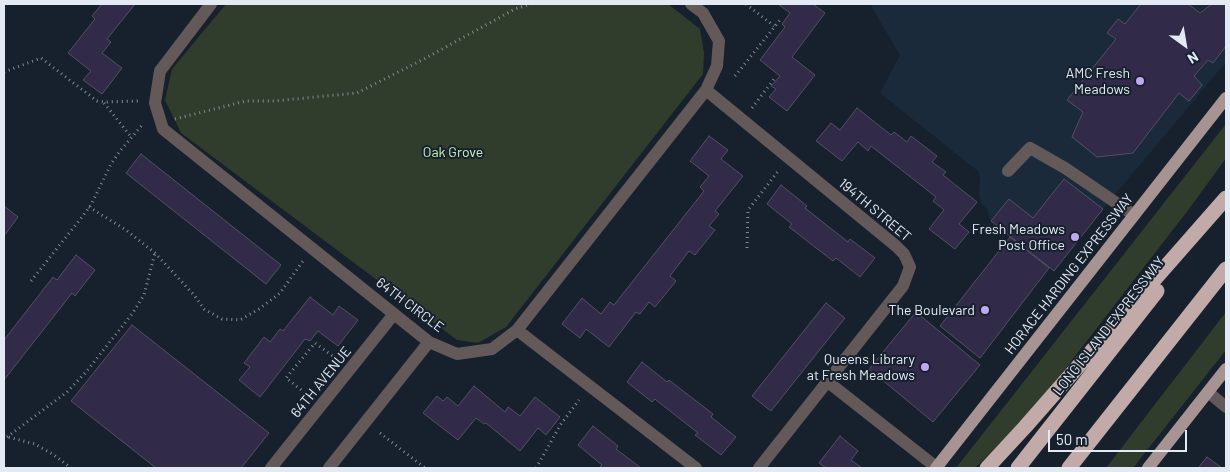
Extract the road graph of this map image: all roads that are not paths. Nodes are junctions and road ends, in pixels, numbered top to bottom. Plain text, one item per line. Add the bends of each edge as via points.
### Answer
1 (211, 4) edge
2 (691, 4) edge
3 (706, 90) junction
4 (1226, 98) edge
5 (1008, 171) dead end
6 (1226, 198) edge
7 (1226, 203) edge
8 (1134, 215) junction
9 (1226, 268) edge
10 (1196, 307) junction
11 (394, 314) junction
12 (517, 330) junction
13 (429, 342) junction
14 (1226, 369) edge
15 (828, 382) junction
16 (1208, 392) junction
17 (1226, 407) edge
18 (277, 466) edge
19 (329, 468) edge
20 (696, 468) edge
21 (758, 468) edge
22 (936, 468) edge
23 (987, 468) edge
24 (1018, 468) edge
25 (1069, 468) edge
26 (1082, 468) edge
27 (1148, 468) edge

1 - 11 street, 64TH CIRCLE via 160,71 155,103 163,129
2 - 3 street, 64TH CIRCLE via 703,13 719,41 717,66
3 - 12 street, 64TH CIRCLE
3 - 15 street, 194TH STREET via 904,254 910,267 904,286
4 - 8 main road, HORACE HARDING EXPRESSWAY
5 - 8 street via 1030,148
6 - 23 highway
7 - 24 highway, LONG ISLAND EXPRESSWAY
8 - 22 main road, HORACE HARDING EXPRESSWAY
9 - 10 highway
10 - 25 highway
10 - 26 highway
11 - 13 street, 64TH CIRCLE
11 - 18 street, 64TH AVENUE
12 - 13 street, 64TH CIRCLE via 492,349 457,354
12 - 20 street
13 - 19 street
14 - 16 main road
15 - 21 street, 194TH STREET
15 - 22 street
16 - 17 street
16 - 27 main road

